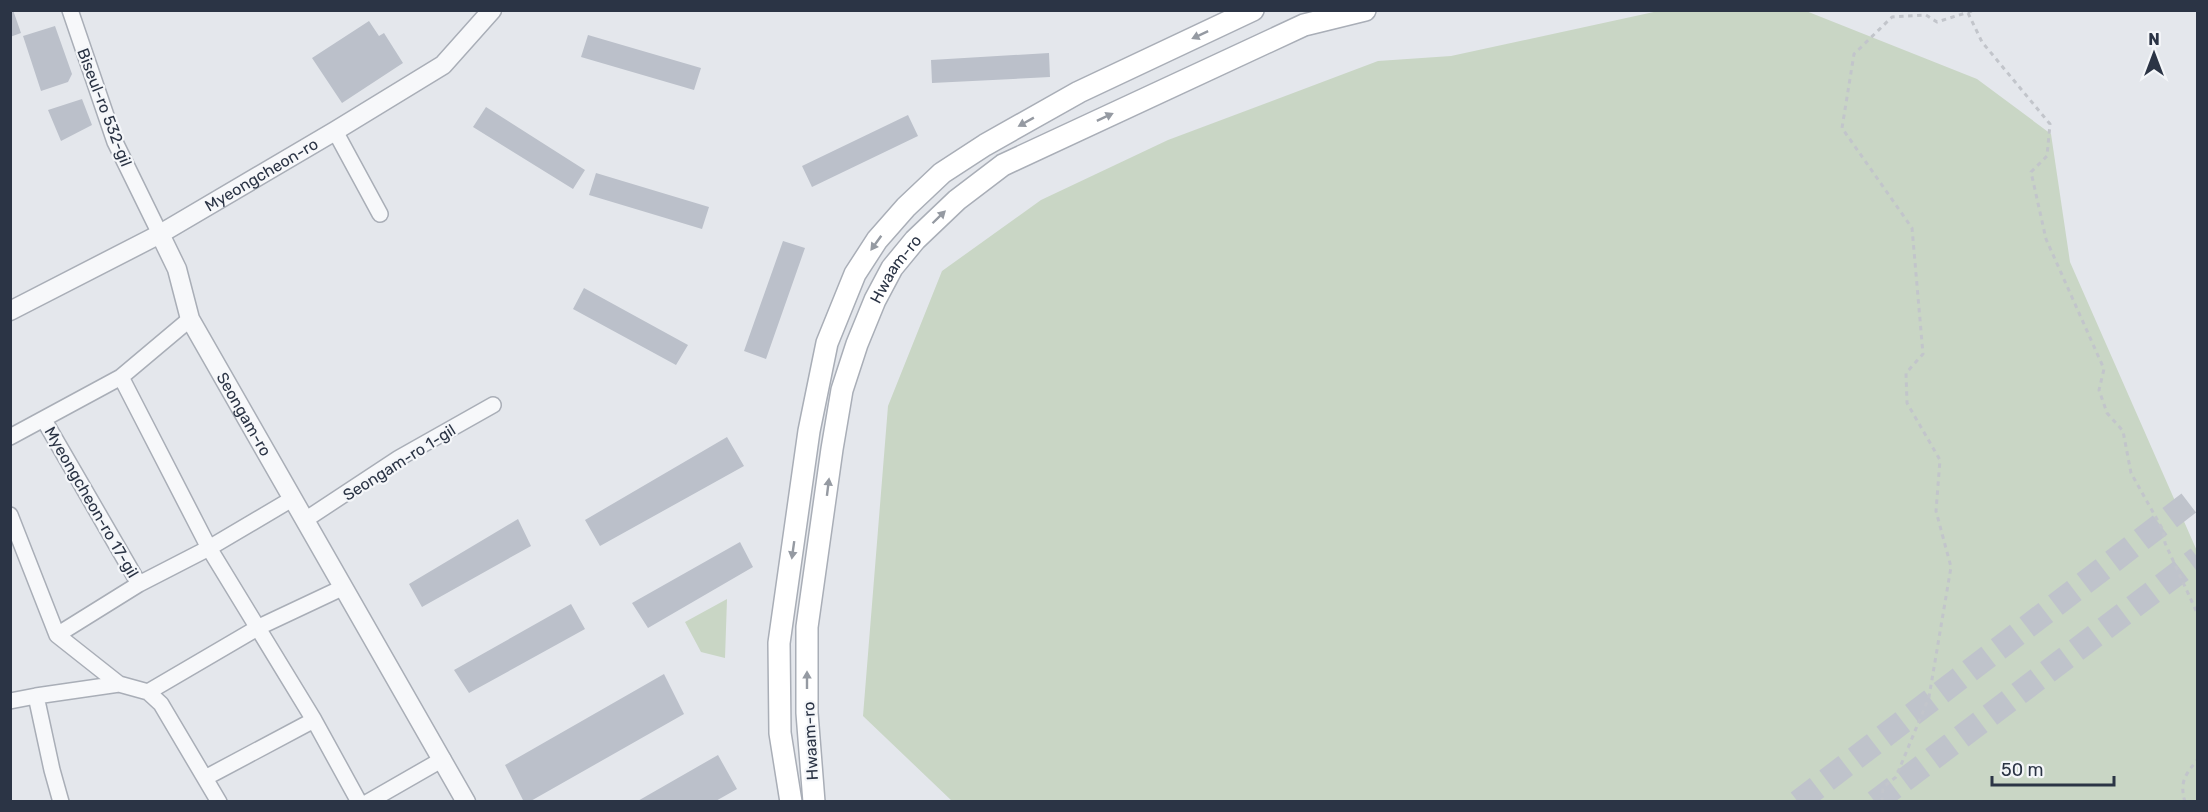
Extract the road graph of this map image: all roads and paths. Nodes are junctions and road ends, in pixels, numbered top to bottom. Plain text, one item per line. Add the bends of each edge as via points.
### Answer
1 (70, 10) edge
2 (492, 10) edge
3 (1253, 10) edge
4 (1365, 10) edge
5 (1975, 10) edge
6 (1968, 13) junction
7 (335, 131) junction
8 (380, 214) dead end
9 (160, 234) junction
10 (10, 311) edge
11 (190, 319) junction
12 (121, 377) junction
13 (493, 405) dead end
14 (44, 420) junction
15 (10, 437) edge
16 (292, 499) junction
17 (10, 514) edge
18 (305, 520) junction
19 (209, 548) junction
20 (139, 585) junction
21 (344, 587) junction
22 (2198, 615) edge
23 (259, 627) junction
24 (57, 634) junction
25 (119, 684) junction
26 (148, 692) junction
27 (36, 696) junction
28 (10, 701) edge
29 (314, 720) junction
30 (442, 759) junction
31 (2198, 759) edge
32 (205, 778) junction
33 (62, 801) edge
34 (219, 801) edge
35 (359, 801) edge
36 (369, 801) edge
37 (466, 801) edge
38 (791, 801) edge
39 (814, 801) edge
40 (1882, 801) edge
41 (2186, 801) edge

1 - 9 street, Biseul-ro 532-gil via 115,142
2 - 7 street, Myeongcheon-ro via 443,65
3 -> 38 main road, Hwaam-ro via 1079,92 942,173 877,240 855,274 827,343 809,432 779,643 780,734
39 -> 4 main road, Hwaam-ro via 807,712 807,627 832,449 842,390 856,344 892,268 957,200 1003,165 1304,25
5 - 6 path
6 - 22 path via 1982,42 2050,124 2047,156 2031,172 2046,239 2104,369 2099,390 2107,413 2124,431 2131,473 2163,530 2165,543
6 - 40 path via 1937,22 1926,15 1892,17 1854,54 1842,128 1912,228 1923,354 1905,373 1908,403 1940,460 1936,511 1951,567 1929,697 1896,777 1883,787
7 - 8 street
7 - 9 street, Myeongcheon-ro
9 - 10 street, Myeongcheon-ro
9 - 11 street, Seongam-ro via 177,269
11 - 12 street, Myeongcheon-ro 17-gil
11 - 16 street, Seongam-ro
12 - 14 street, Myeongcheon-ro 17-gil
12 - 19 street
13 - 18 street, Seongam-ro 1-gil via 399,458
14 - 15 street, Myeongcheon-ro 17-gil
14 - 20 street, Myeongcheon-ro 17-gil
16 - 18 street, Seongam-ro
16 - 19 street, Myeongcheon-ro 17-gil
17 - 24 street
18 - 21 street, Seongam-ro
19 - 20 street, Myeongcheon-ro 17-gil
19 - 23 street
20 - 24 street, Myeongcheon-ro 17-gil
21 - 23 street
21 - 30 street, Seongam-ro
23 - 26 street
23 - 29 street
24 - 25 street
25 - 26 street
25 - 27 street
26 - 32 street via 160,704
27 - 28 street
27 - 33 street
29 - 32 street
29 - 35 street
30 - 36 street
30 - 37 street, Seongam-ro
31 - 41 path via 2184,776 2182,791
32 - 34 street

